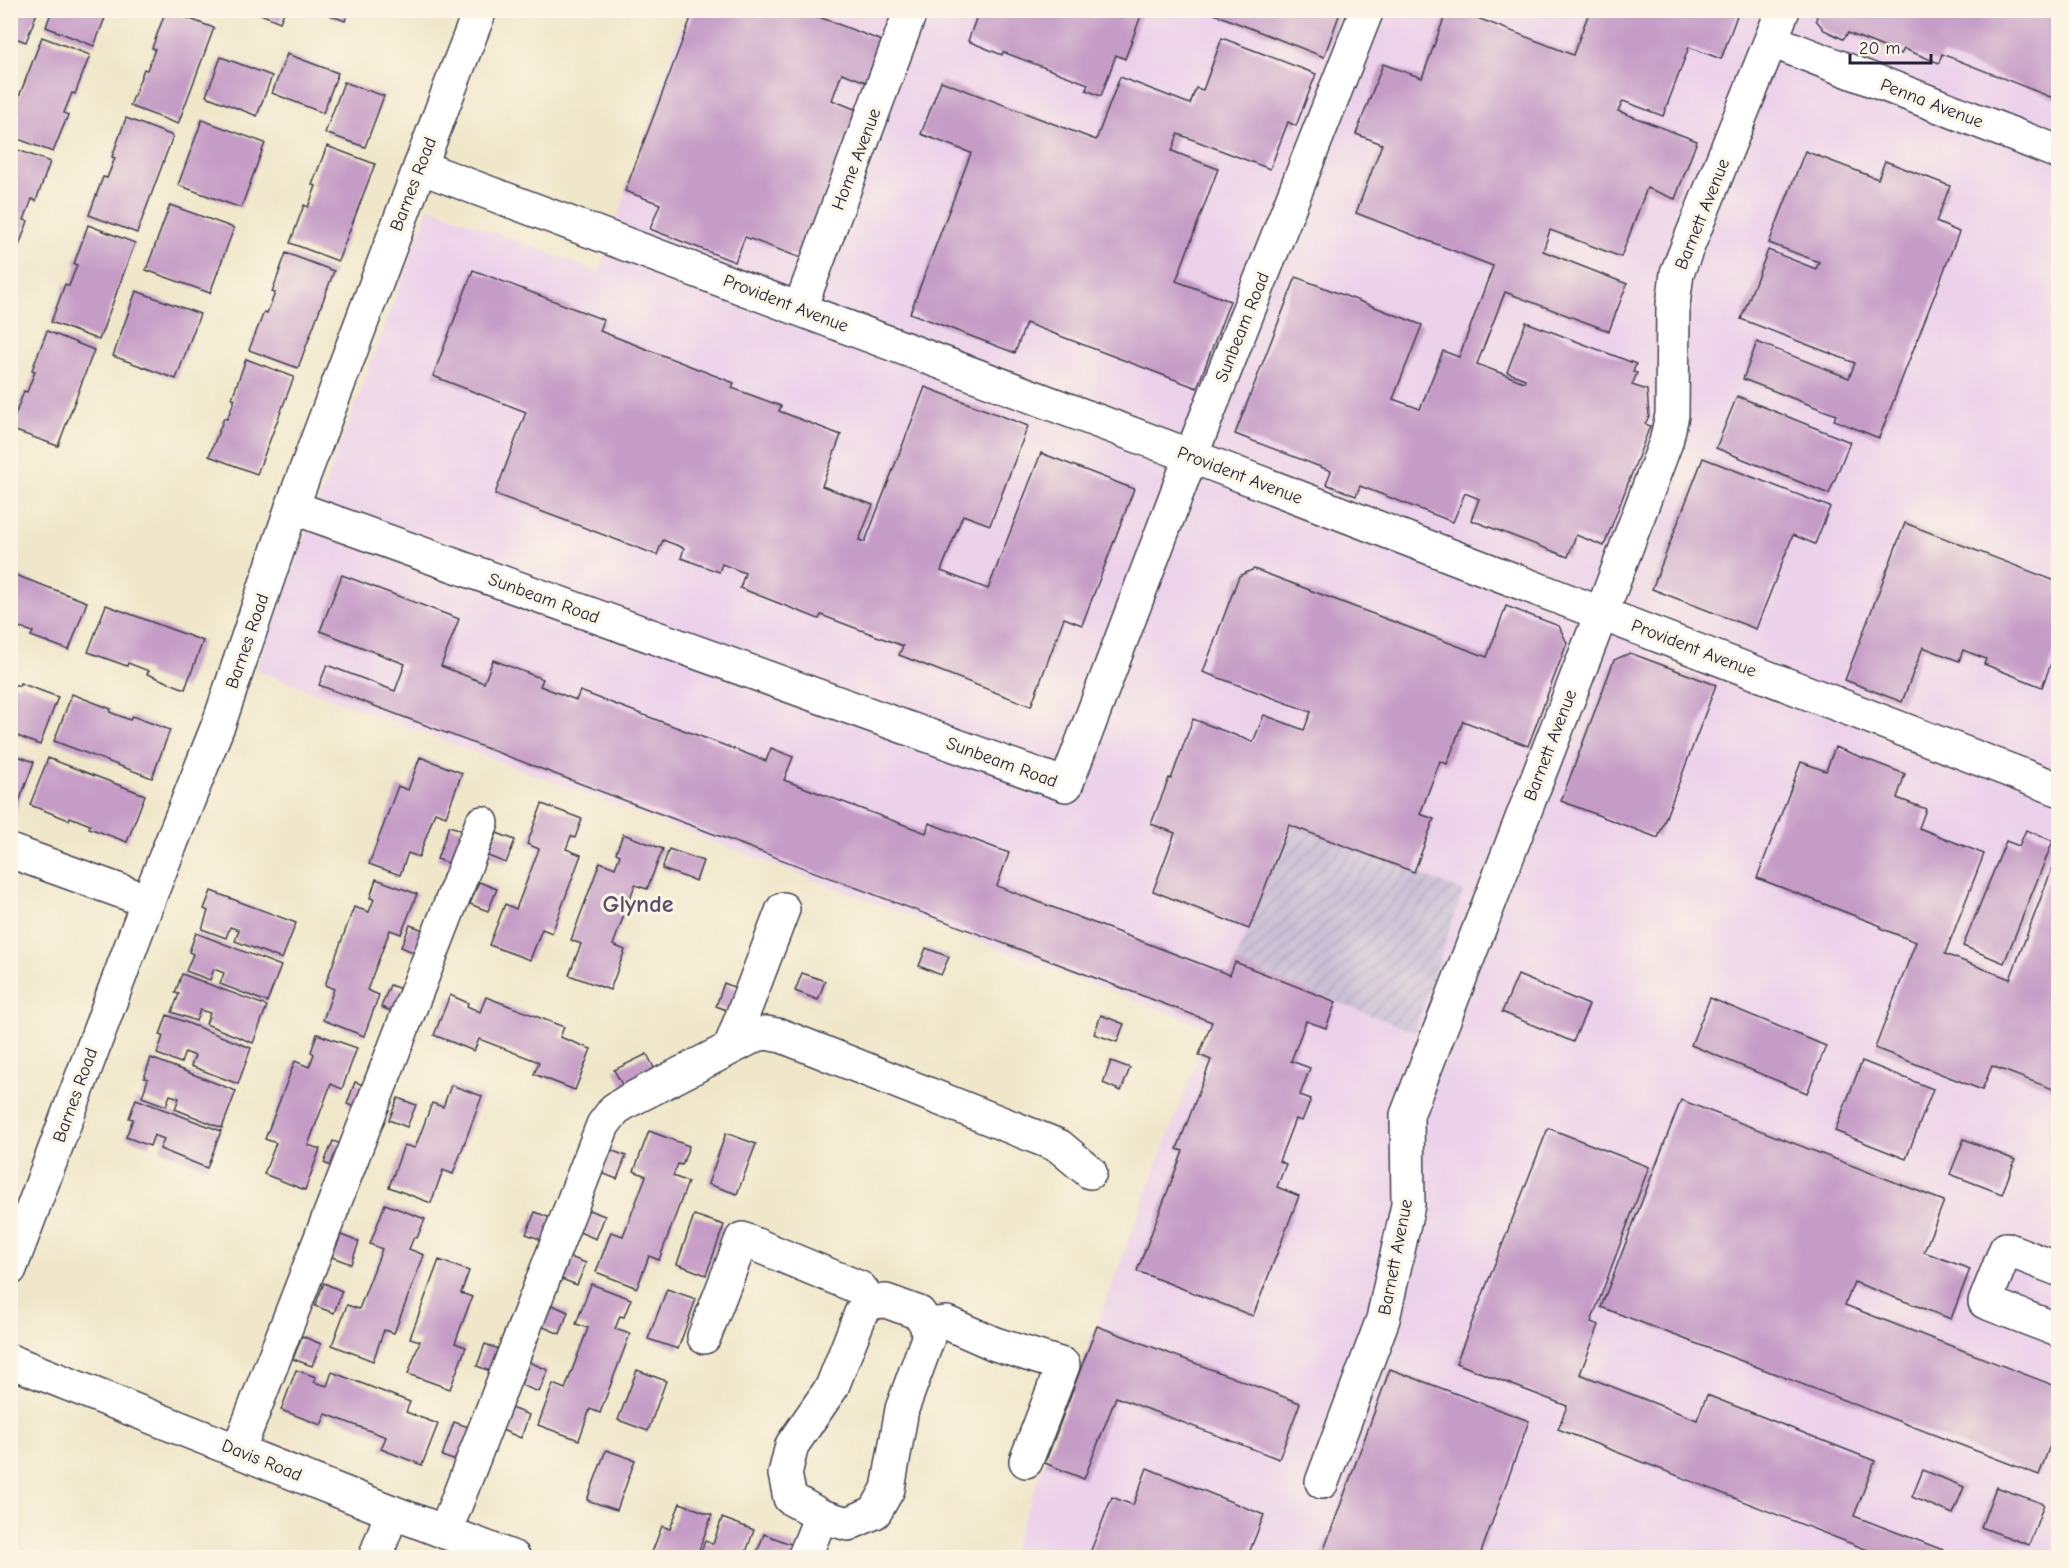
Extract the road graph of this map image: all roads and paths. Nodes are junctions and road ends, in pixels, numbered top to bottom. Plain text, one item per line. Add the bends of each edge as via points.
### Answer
1 (480, 10) edge
2 (912, 10) edge
3 (1367, 10) edge
4 (1783, 10) edge
5 (1772, 41) junction
6 (2058, 152) edge
7 (420, 167) junction
8 (800, 308) junction
9 (1191, 456) junction
10 (292, 507) junction
11 (1602, 612) junction
12 (2058, 789) edge
13 (482, 823) dead end
14 (10, 851) edge
15 (148, 901) junction
16 (783, 909) dead end
17 (730, 1048) junction
18 (1090, 1172) dead end
19 (10, 1269) edge
20 (2058, 1269) edge
21 (871, 1302) junction
22 (927, 1325) junction
23 (2058, 1330) edge
24 (704, 1337) dead end
25 (10, 1361) edge
26 (238, 1451) junction
27 (1026, 1461) dead end
28 (1322, 1482) dead end
29 (392, 1512) junction
30 (820, 1516) junction
31 (446, 1532) junction
32 (375, 1557) edge
33 (514, 1557) edge
34 (804, 1557) edge

1 - 7 street, Barnes Road
2 - 8 street, Home Avenue
3 - 9 street, Sunbeam Road
4 - 5 street, Barnett Avenue
5 - 6 street, Penna Avenue
5 - 11 street, Barnett Avenue via 1677,273 1672,314 1672,415 1666,442
7 - 8 street, Provident Avenue
7 - 10 street, Barnes Road
8 - 9 street, Provident Avenue
9 - 10 street, Sunbeam Road via 1065,785
9 - 11 street, Provident Avenue
10 - 15 street, Barnes Road via 219,723
11 - 12 street, Provident Avenue
11 - 28 street, Barnett Avenue via 1407,1115 1408,1205 1383,1319
13 - 26 street
14 - 15 street
15 - 19 street, Barnes Road
16 - 17 street
17 - 18 street via 761,1033 782,1036 1059,1146
17 - 31 street via 628,1101 606,1119
20 - 23 street via 2006,1249 1985,1302
21 - 22 street via 886,1301 919,1313
21 - 24 street via 860,1288 742,1239
21 - 30 street via 861,1313 831,1387 792,1445 785,1474 790,1498
22 - 27 street via 947,1323 995,1344 1063,1365
22 - 30 street via 928,1338 902,1409 888,1489 875,1512 848,1524
25 - 26 street, Davis Road
26 - 29 street, Davis Road
29 - 31 street, Davis Road
29 - 32 street
30 - 34 street
31 - 33 street, Davis Road

